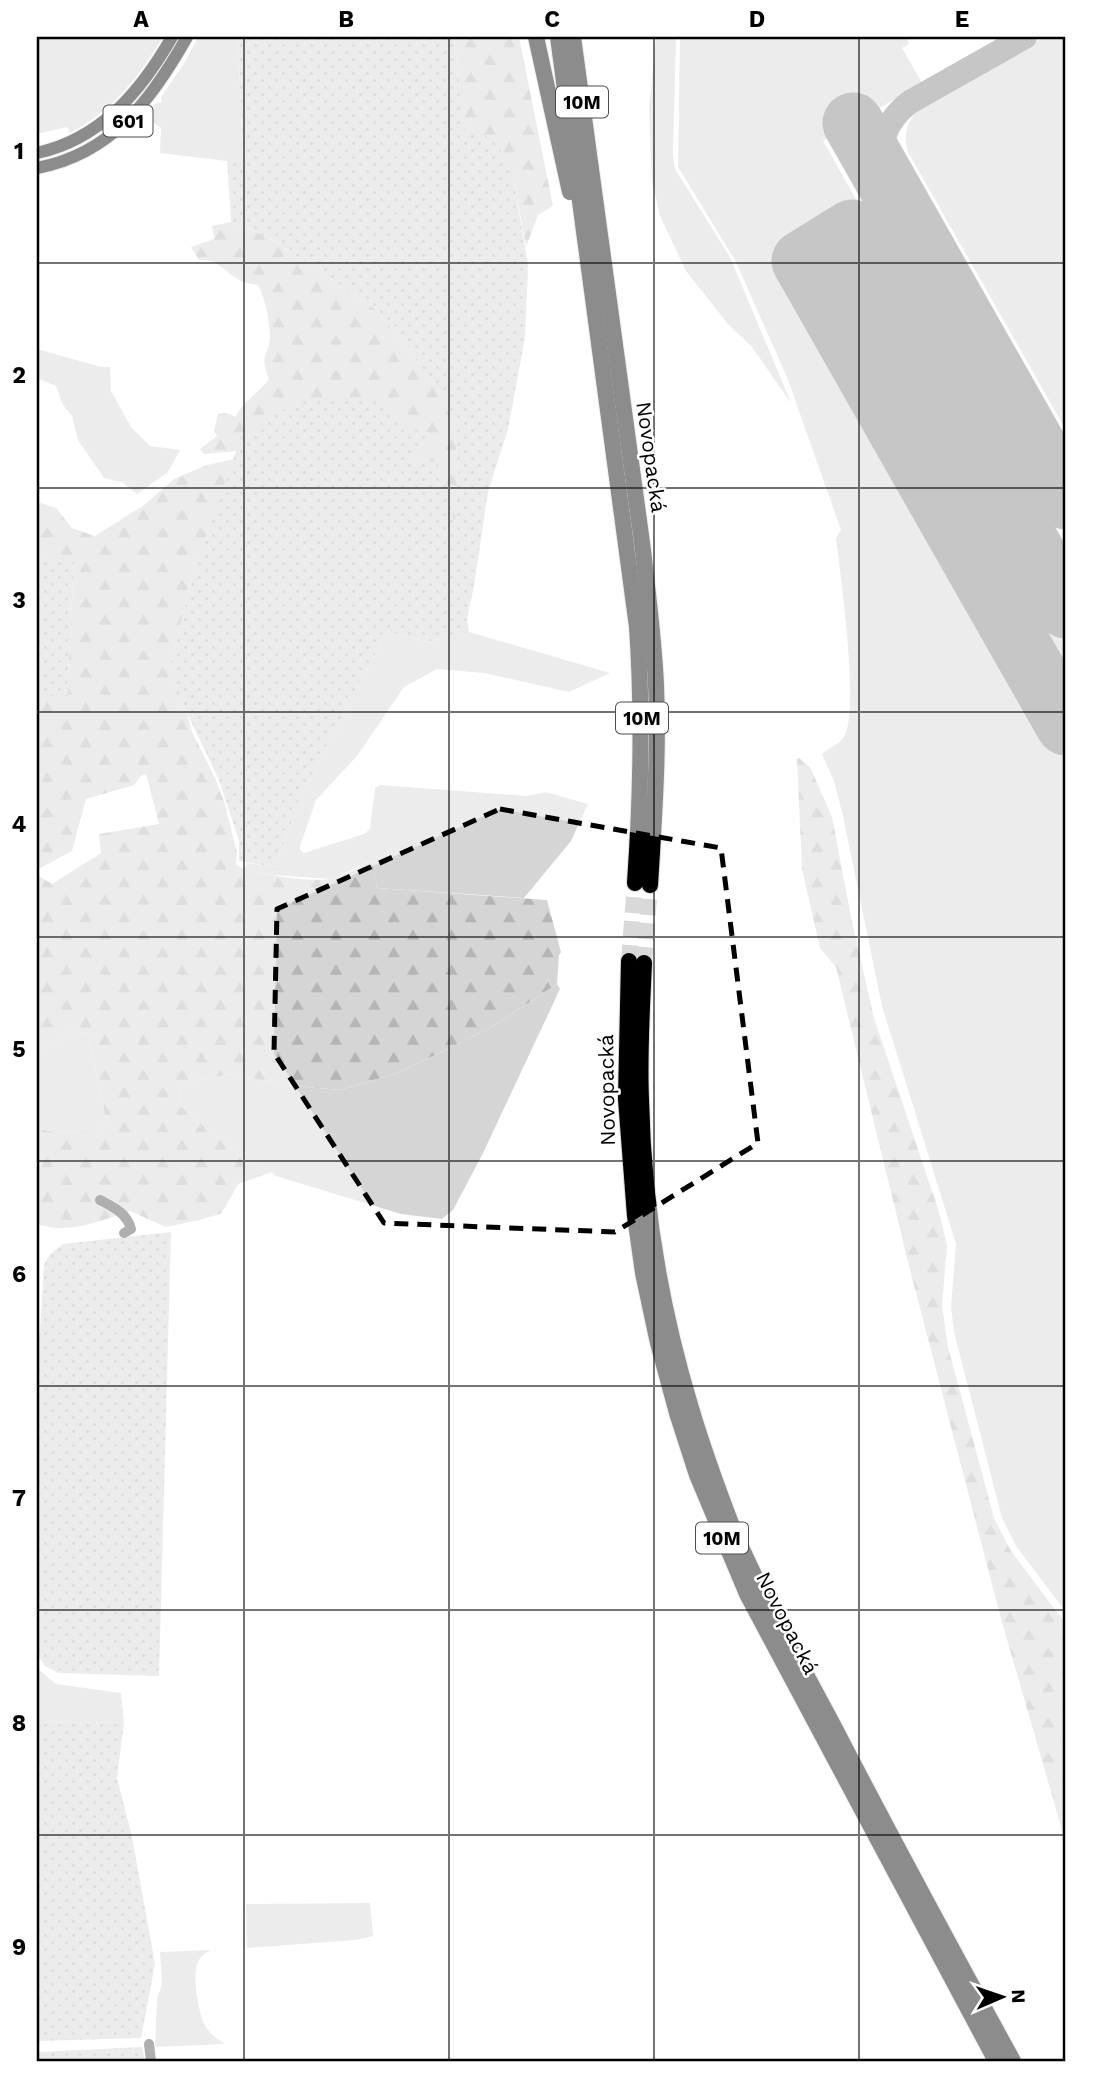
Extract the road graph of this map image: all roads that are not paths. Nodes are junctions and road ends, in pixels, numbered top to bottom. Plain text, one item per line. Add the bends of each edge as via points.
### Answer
1 (172, 37) edge
2 (187, 37) edge
3 (536, 37) edge
4 (558, 37) edge
5 (573, 37) edge
6 (37, 153) edge
7 (37, 167) edge
8 (593, 294) junction
9 (100, 1200) dead end
10 (124, 1233) dead end
11 (149, 2044) dead end
12 (151, 2061) edge
13 (996, 2061) edge
14 (1013, 2061) edge

1 - 6 main road, 601 via 142,84 110,118 69,143
2 - 7 main road, 601 via 146,102 119,129 81,153
3 - 8 highway, 10M
4 - 8 highway, Novopacká / 10M
5 - 8 highway, Novopacká / 10M via 643,550 656,685 657,738 642,884 641,685
9 - 10 street via 128,1220 131,1229
11 - 12 street
13 - 14 highway, Novopacká / 10M via 752,1604 697,1475 658,1343 635,1216 626,1099 636,962 649,1214 672,1339 708,1462 785,1636

